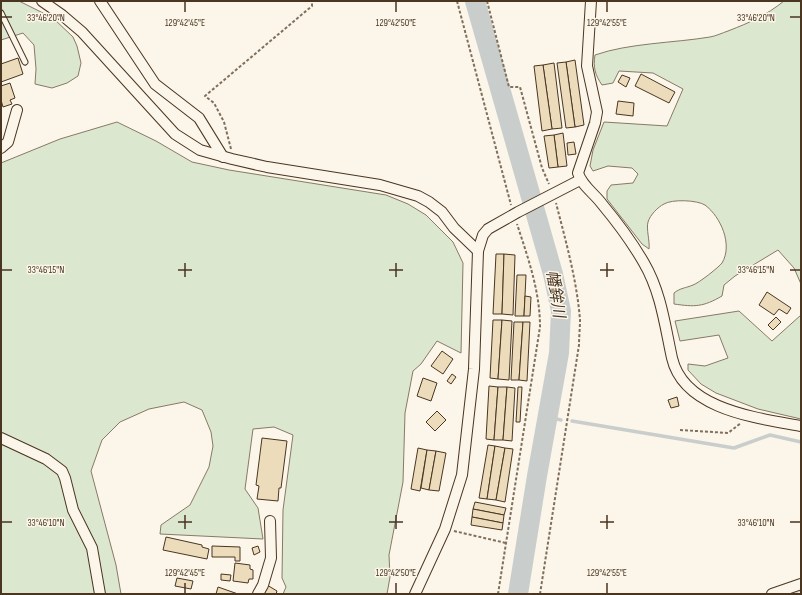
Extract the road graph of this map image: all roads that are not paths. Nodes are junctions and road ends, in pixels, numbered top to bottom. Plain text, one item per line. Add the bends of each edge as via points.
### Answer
1 (42, 1) edge
2 (100, 1) edge
3 (591, 1) edge
4 (1, 12) edge
5 (25, 62) dead end
6 (17, 110) dead end
7 (1, 148) edge
8 (227, 158) junction
9 (580, 180) junction
10 (478, 251) junction
11 (801, 426) edge
12 (1, 438) edge
13 (270, 521) dead end
14 (801, 584) edge
15 (100, 594) edge
16 (258, 594) edge
17 (415, 594) edge
18 (772, 594) edge

1 - 8 street via 82,32 175,134 200,150
2 - 8 street via 155,84 198,118
3 - 9 street via 587,66 597,112 578,173
4 - 5 lane
6 - 7 street via 8,142
8 - 10 street via 380,185 418,196 442,212 454,228
9 - 10 street via 488,229 483,235
9 - 11 street via 601,202 645,264 662,307 672,360 682,380 694,392 721,407 749,416
10 - 17 street via 474,369 462,475 445,529
12 - 15 street via 46,459 62,471 73,510 92,548
13 - 16 street via 271,558
14 - 18 street

